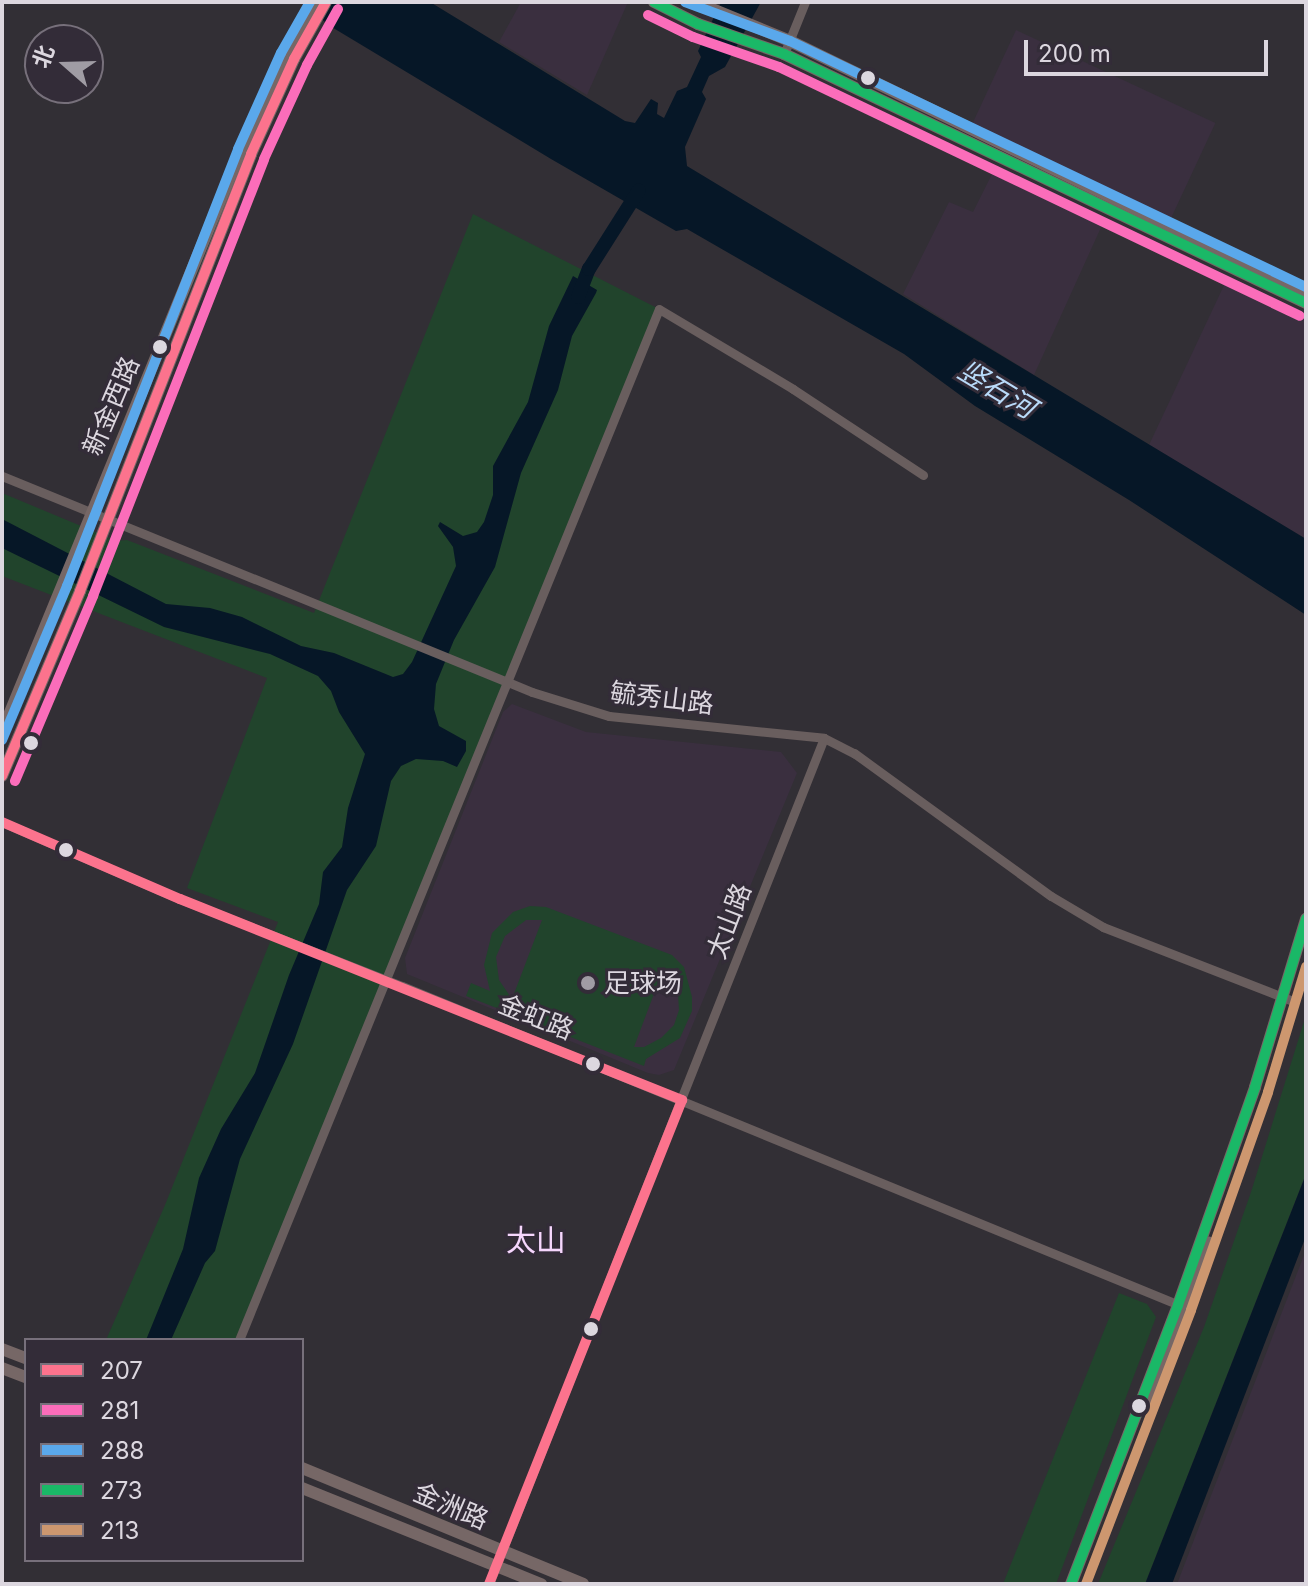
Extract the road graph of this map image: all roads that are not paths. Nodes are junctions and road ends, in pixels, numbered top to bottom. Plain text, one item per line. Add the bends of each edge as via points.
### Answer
1 (314, 2) edge
2 (326, 2) edge
3 (654, 2) edge
4 (805, 2) edge
5 (697, 3) edge
6 (683, 16) junction
7 (790, 41) junction
8 (778, 52) junction
9 (289, 57) junction
10 (1306, 292) edge
11 (1306, 303) edge
12 (923, 475) dead end
13 (2, 476) edge
14 (91, 512) junction
15 (106, 520) junction
16 (505, 682) junction
17 (2, 732) edge
18 (824, 738) junction
19 (2, 776) edge
20 (2, 822) edge
21 (1306, 919) edge
22 (1306, 946) edge
23 (385, 979) junction
24 (1286, 998) junction
25 (682, 1100) junction
26 (1182, 1307) junction
27 (240, 1338) edge
28 (2, 1349) edge
29 (24, 1357) edge
30 (2, 1368) edge
31 (24, 1376) edge
32 (304, 1469) edge
33 (304, 1489) edge
34 (502, 1551) junction
35 (497, 1565) junction
36 (489, 1584) edge
37 (541, 1584) edge
38 (583, 1584) edge
39 (1071, 1584) edge
40 (1078, 1584) edge

1 - 9 main road
2 - 9 main road
3 - 6 main road
4 - 7 street
5 - 6 street
5 - 7 main road
6 - 8 main road
7 - 8 street
7 - 10 main road
8 - 11 main road
9 - 14 main road, 新金西路
9 - 15 main road, 新金西路
12 - 16 street via 659,309
13 - 14 street, 毓秀山路
14 - 15 street, 毓秀山路
14 - 17 main road, 新金西路
15 - 16 street, 毓秀山路
15 - 19 main road, 新金西路
16 - 18 street, 毓秀山路 via 609,716
16 - 23 street
18 - 24 street, 毓秀山路 via 854,753 1051,896 1103,927
18 - 25 street, 太山路
20 - 23 street, 金虹路
21 - 24 main road
22 - 24 main road
23 - 25 street, 金虹路
23 - 27 street
24 - 26 main road
25 - 26 street, 金虹路
25 - 34 street, 太山路
26 - 39 main road
26 - 40 main road
28 - 29 main road
30 - 31 main road
32 - 34 main road, 金洲路
33 - 35 main road, 金洲路
34 - 35 street, 太山路
34 - 38 main road, 金洲路
35 - 36 street, 太山路
35 - 37 main road, 金洲路

